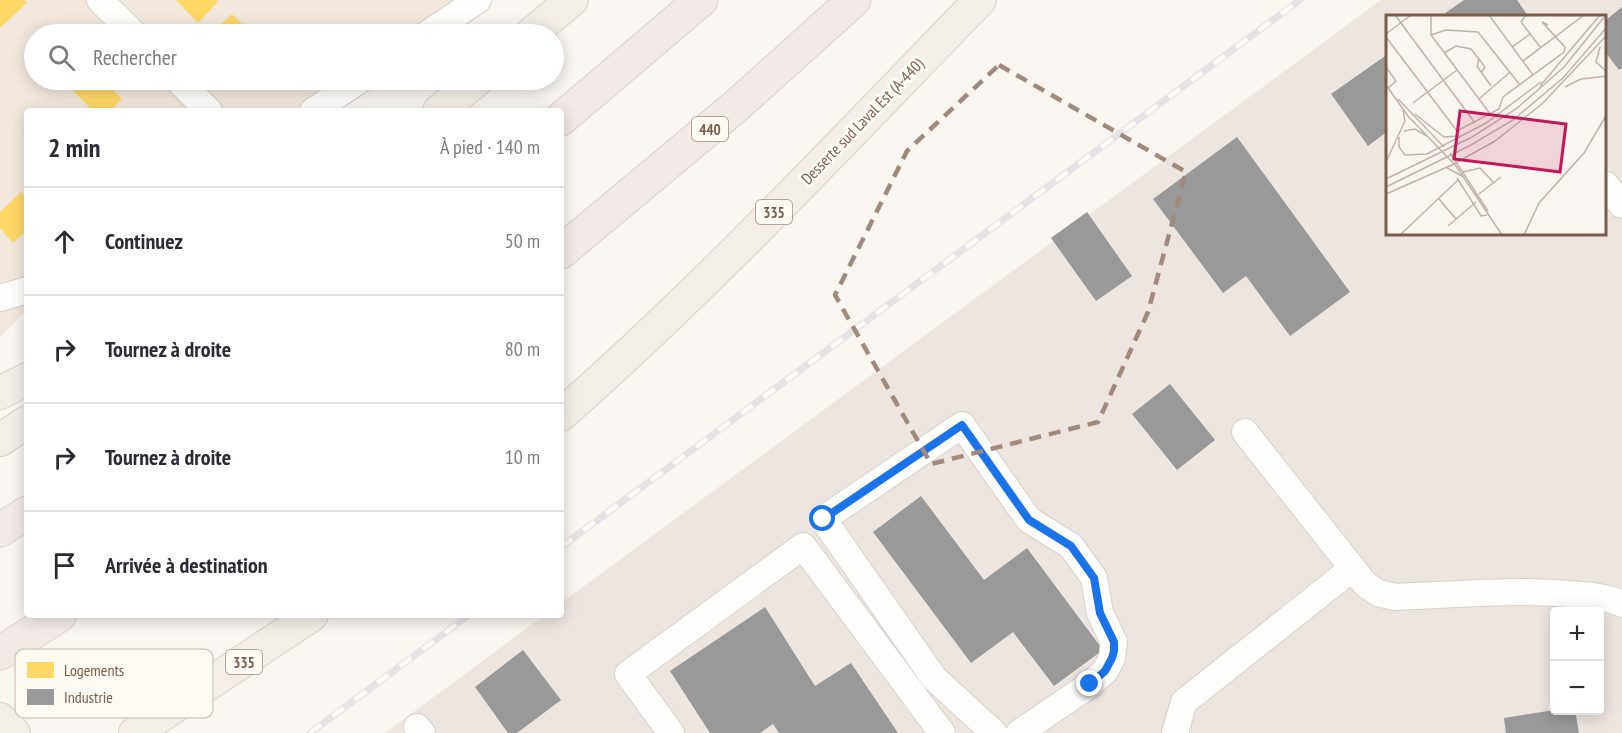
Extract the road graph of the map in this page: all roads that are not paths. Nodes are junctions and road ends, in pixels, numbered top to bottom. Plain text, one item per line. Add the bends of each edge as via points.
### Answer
1 (100, 0) edge
2 (477, 0) edge
3 (572, 0) edge
4 (681, 0) edge
5 (701, 0) edge
6 (854, 0) edge
7 (980, 0) edge
8 (124, 24) edge
9 (442, 24) edge
10 (543, 24) edge
11 (602, 85) junction
12 (188, 90) edge
13 (345, 90) edge
14 (465, 90) edge
15 (206, 108) edge
16 (318, 108) edge
17 (443, 108) edge
18 (564, 117) edge
19 (1607, 187) edge
20 (1622, 205) edge
21 (564, 250) edge
22 (24, 291) edge
23 (0, 298) edge
24 (24, 381) edge
25 (0, 393) edge
26 (564, 412) edge
27 (24, 424) edge
28 (1245, 432) dead end
29 (0, 440) edge
30 (24, 515) edge
31 (0, 530) edge
32 (1353, 568) junction
33 (1622, 604) edge
34 (55, 618) edge
35 (308, 618) edge
36 (0, 653) edge
37 (213, 690) edge
38 (0, 719) edge
39 (173, 720) edge
40 (14, 733) edge
41 (135, 733) edge
42 (671, 733) edge
43 (942, 733) edge
44 (994, 733) edge
45 (1019, 733) edge
46 (1175, 733) edge

1 - 8 street
2 - 9 street
3 - 10 main road
4 - 11 highway
5 - 11 highway
6 - 21 highway, 440 via 735,107
7 - 26 main road, Desserte sud Laval Est (A-440) / 335 via 726,261
11 - 18 highway
12 - 15 street
13 - 16 street
14 - 17 main road
19 - 20 street
22 - 23 street
24 - 25 main road
27 - 29 main road
28 - 32 street
30 - 31 highway
32 - 33 street via 1378,593 1395,597 1533,592 1591,596
32 - 46 street via 1184,702
34 - 36 highway
35 - 37 main road, 335
38 - 40 main road
39 - 41 main road
42 - 43 street via 628,674 803,546
44 - 45 street via 934,678 823,519 962,425 1029,520 1071,546 1094,578 1100,613 1114,642 1105,671

